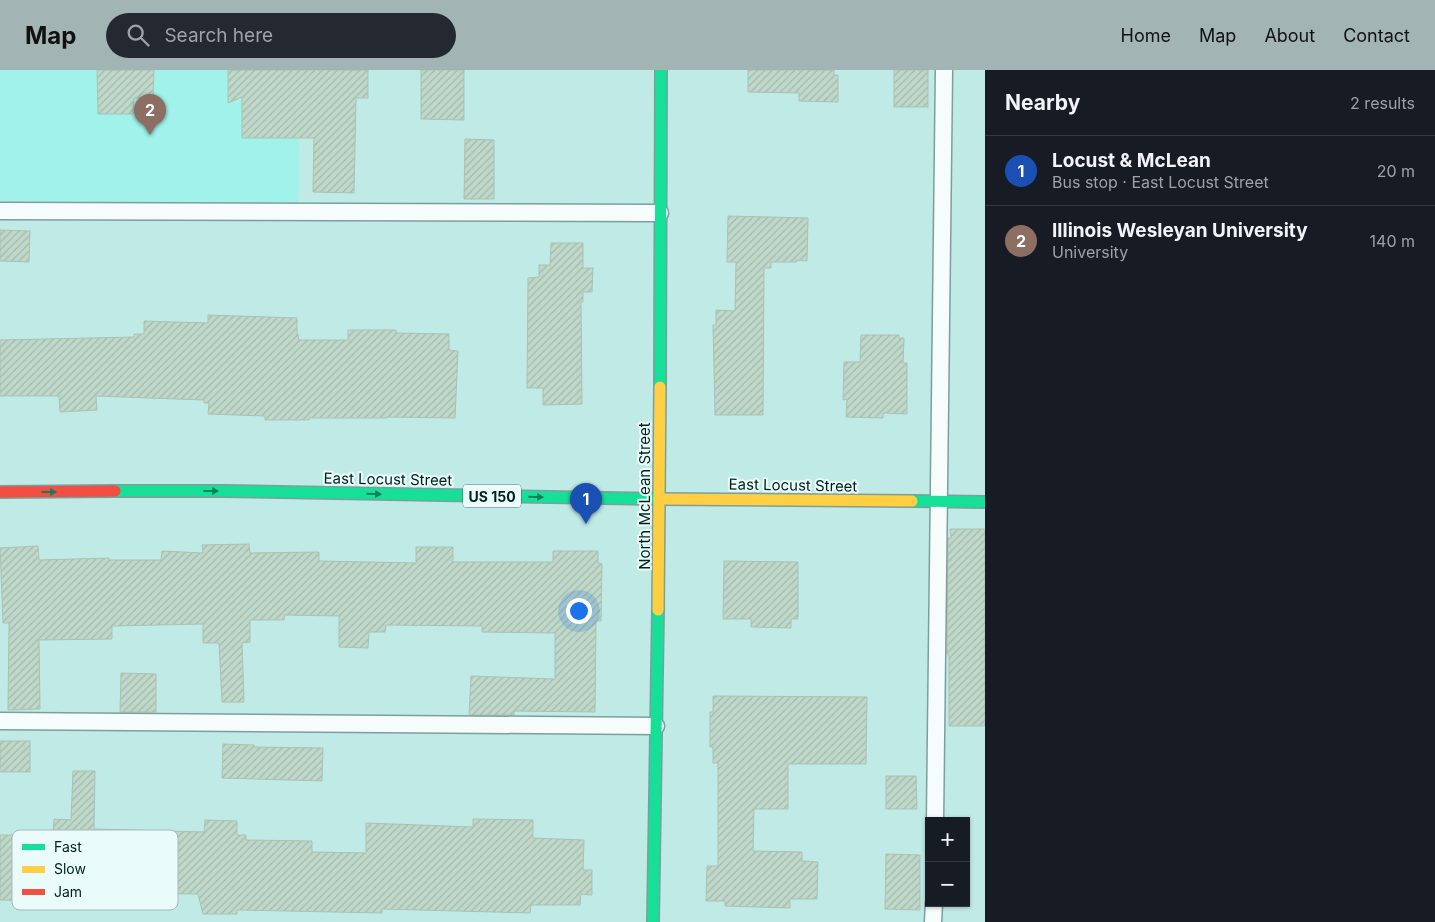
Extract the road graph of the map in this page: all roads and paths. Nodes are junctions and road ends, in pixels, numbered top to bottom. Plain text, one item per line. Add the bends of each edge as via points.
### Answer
1 (661, 70) edge
2 (944, 70) edge
3 (0, 211) edge
4 (660, 213) junction
5 (0, 492) edge
6 (660, 499) junction
7 (939, 502) junction
8 (985, 502) edge
9 (0, 721) edge
10 (656, 726) junction
11 (935, 817) edge
12 (934, 907) edge
13 (653, 922) edge
14 (933, 922) edge

1 - 4 main road, North McLean Street
2 - 7 lane
3 - 4 lane
4 - 6 main road, North McLean Street
5 -> 6 main road, East Locust Street / US 150 via 223,491
6 - 7 main road, East Locust Street / US 150
6 - 10 main road, North McLean Street
7 - 8 main road, East Locust Street / US 150
7 - 11 lane
9 - 10 lane
10 - 13 main road, North McLean Street
12 - 14 lane

